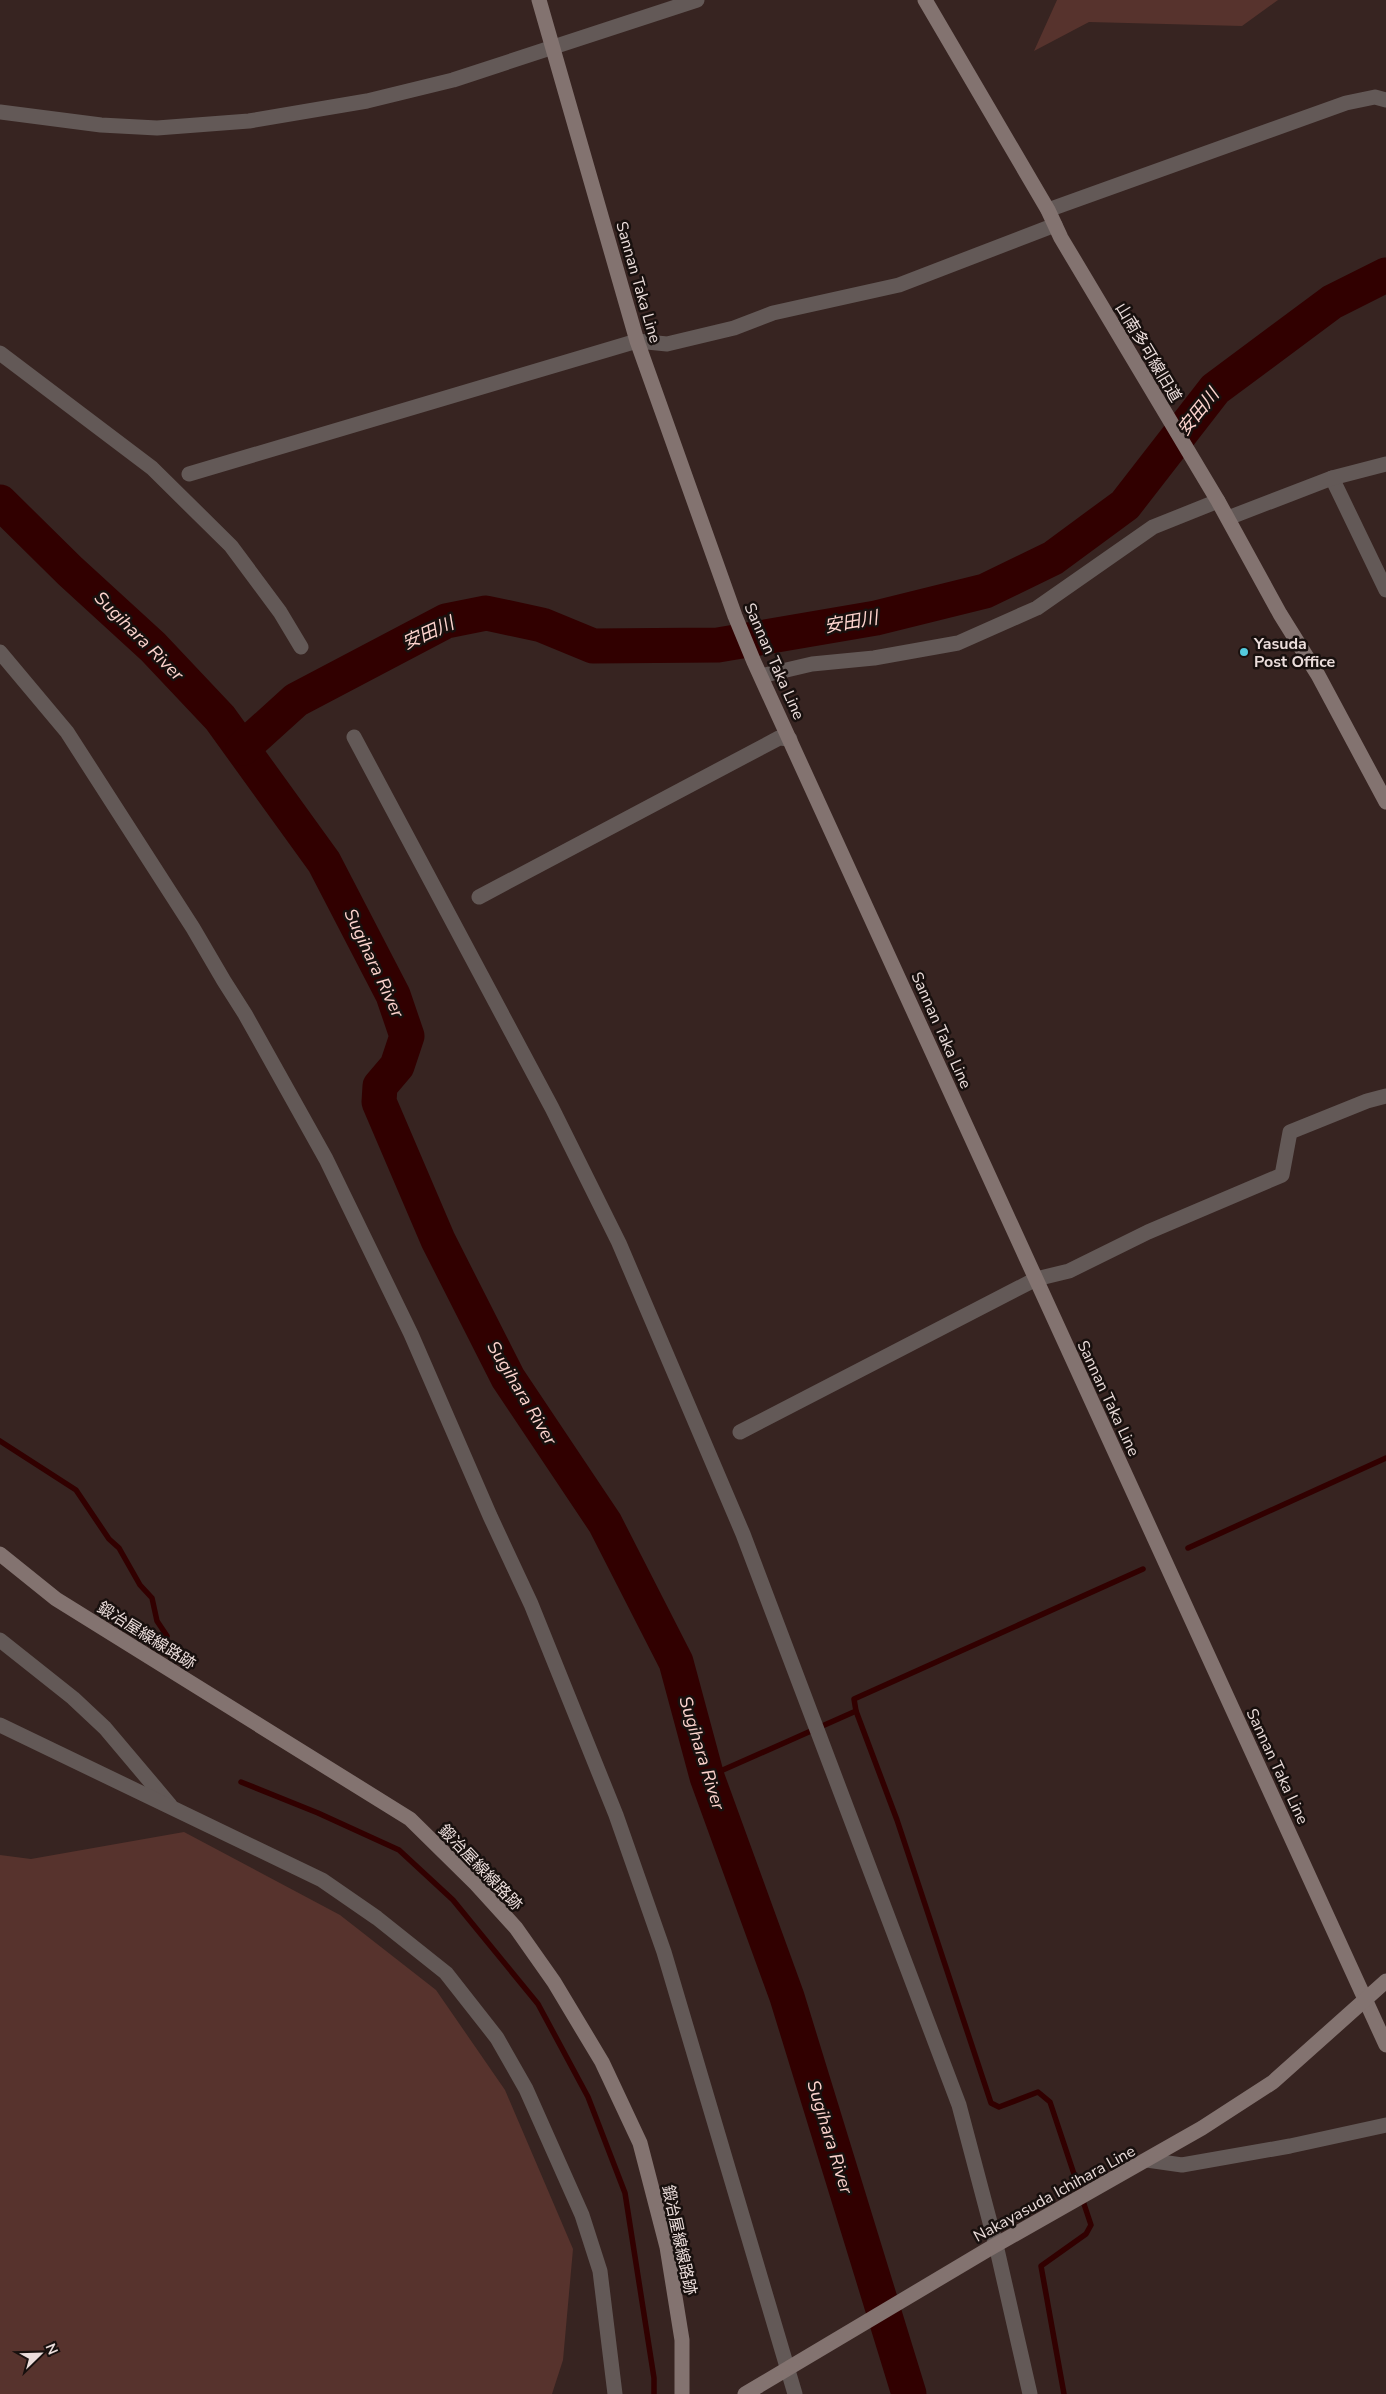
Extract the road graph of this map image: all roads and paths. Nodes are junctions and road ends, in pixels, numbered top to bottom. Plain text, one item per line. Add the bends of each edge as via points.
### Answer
1 (539, 0) edge
2 (697, 0) edge
3 (925, 0) edge
4 (553, 48) junction
5 (1386, 100) edge
6 (0, 112) edge
7 (1048, 210) junction
8 (1055, 225) junction
9 (637, 341) junction
10 (0, 352) edge
11 (1386, 464) edge
12 (188, 474) dead end
13 (1332, 478) junction
14 (1218, 501) junction
15 (1228, 518) junction
16 (1386, 590) edge
17 (300, 647) dead end
18 (0, 652) edge
19 (761, 676) junction
20 (354, 737) dead end
21 (790, 739) junction
22 (1386, 802) edge
23 (479, 897) dead end
24 (1386, 1096) edge
25 (1036, 1278) junction
26 (740, 1432) dead end
27 (0, 1554) edge
28 (0, 1640) edge
29 (0, 1725) edge
30 (174, 1810) junction
31 (1386, 1981) edge
32 (1366, 2001) junction
33 (1386, 2045) edge
34 (1386, 2125) edge
35 (1147, 2160) junction
36 (991, 2248) junction
37 (788, 2368) junction
38 (615, 2394) edge
39 (682, 2394) edge
40 (745, 2394) edge
41 (795, 2394) edge
42 (1030, 2394) edge

1 - 4 main road, Sannan Taka Line
2 - 4 street
3 - 7 main road, 山南多可線旧道
4 - 6 street via 453,80 367,100 249,121 157,128 101,125
4 - 9 main road, Sannan Taka Line
5 - 7 street via 1375,97 1346,103
7 - 8 main road, 山南多可線旧道
8 - 9 street via 898,285 773,313 734,328 667,344
8 - 14 main road, 山南多可線旧道
9 - 12 street
9 - 19 main road, Sannan Taka Line via 735,616
10 - 17 street via 152,468 231,546 280,612
11 - 13 street
13 - 15 street
13 - 16 street
14 - 15 main road, 山南多可線旧道
14 - 19 street via 1153,527 1037,608 958,643 874,658 812,664
15 - 22 main road, 山南多可線旧道
18 - 37 street via 67,732 245,1014 326,1159 410,1334 531,1604 616,1815 664,1952
19 - 21 main road, Sannan Taka Line
20 - 36 street via 552,1108 627,1262 742,1534 959,2104
21 - 23 street via 779,738
21 - 25 main road, Sannan Taka Line
24 - 25 street via 1290,1132 1282,1175 1148,1232 1069,1271
25 - 26 street
25 - 32 main road, Sannan Taka Line
27 - 39 main road, 鍛冶屋線線路跡 via 56,1599 410,1819 516,1928 554,1982 602,2062 640,2143 667,2247 682,2340
28 - 30 street via 105,1728
29 - 30 street
30 - 38 street via 322,1880 377,1918 446,1973 497,2038 526,2089 582,2215 600,2271
31 - 32 main road
32 - 33 main road, Sannan Taka Line
32 - 35 main road, Nakayasuda Ichihara Line via 1272,2082
34 - 35 street via 1182,2165
35 - 36 main road, Nakayasuda Ichihara Line
36 - 37 main road, Nakayasuda Ichihara Line
36 - 42 street
37 - 40 main road, Nakayasuda Ichihara Line
37 - 41 street

